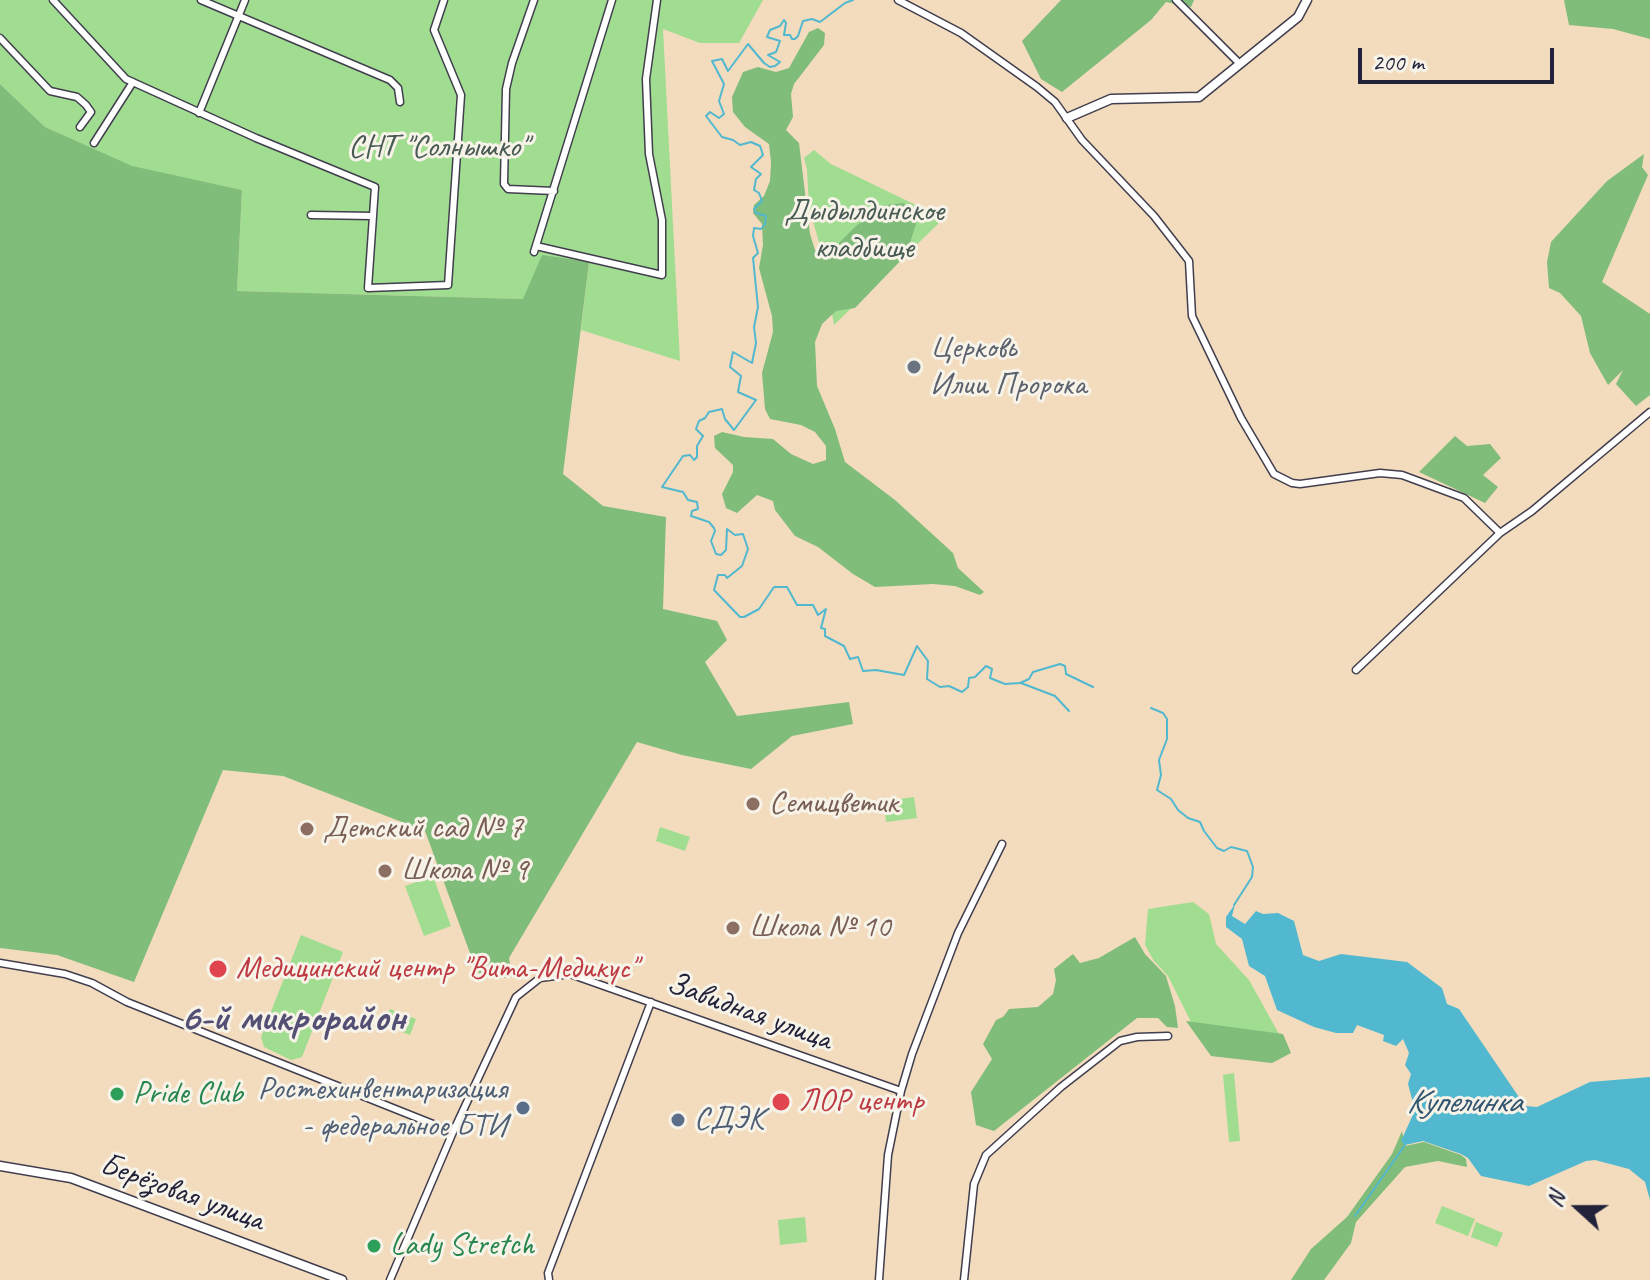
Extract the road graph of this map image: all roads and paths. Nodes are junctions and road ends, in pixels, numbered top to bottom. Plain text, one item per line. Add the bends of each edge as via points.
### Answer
1 (201, 0) edge
2 (245, 0) edge
3 (444, 0) edge
4 (534, 0) edge
5 (612, 0) edge
6 (657, 0) edge
7 (898, 0) edge
8 (1176, 0) edge
9 (1307, 0) edge
10 (57, 1) edge
11 (238, 17) junction
12 (0, 38) edge
13 (1240, 64) junction
14 (133, 82) junction
15 (400, 102) dead end
16 (199, 113) junction
17 (1067, 118) junction
18 (80, 127) dead end
19 (94, 143) dead end
20 (554, 191) junction
21 (311, 215) dead end
22 (373, 216) junction
23 (1650, 412) edge
24 (1500, 533) junction
25 (1356, 670) dead end
26 (1002, 844) dead end
27 (0, 963) edge
28 (651, 1002) junction
29 (1168, 1036) dead end
30 (901, 1091) junction
31 (453, 1132) junction
32 (0, 1166) edge
33 (342, 1280) edge
34 (390, 1280) edge
35 (549, 1280) edge
36 (879, 1280) edge
37 (964, 1280) edge

1 - 11 street
2 - 11 street
3 - 22 street via 434,30 461,95 448,285 368,288
4 - 20 street via 506,89 504,184 508,189
5 - 20 street
6 - 20 street via 646,79 649,154 662,220 662,275 535,249
7 - 17 street via 961,33 1037,87
8 - 13 street
9 - 13 street via 1298,17
10 - 14 street
11 - 15 street via 390,80
11 - 16 street
12 - 18 street via 50,91 77,97 86,105 91,112
13 - 17 street via 1199,97 1111,99
14 - 16 street
14 - 19 street
16 - 22 street via 375,187
17 - 24 street via 1189,261 1192,316 1274,474 1300,484 1402,475 1464,498
21 - 22 street
23 - 24 street
24 - 25 street
26 - 30 street via 964,919
27 - 31 street via 92,983 127,1002
28 - 30 street, Завидная улица
28 - 31 street, Завидная улица via 570,974 540,978 516,997
28 - 35 street
29 - 37 street via 1120,1041 986,1155 974,1184
30 - 36 street via 888,1155
31 - 34 street, Завидная улица
32 - 33 street, Берёзовая улица via 71,1178

